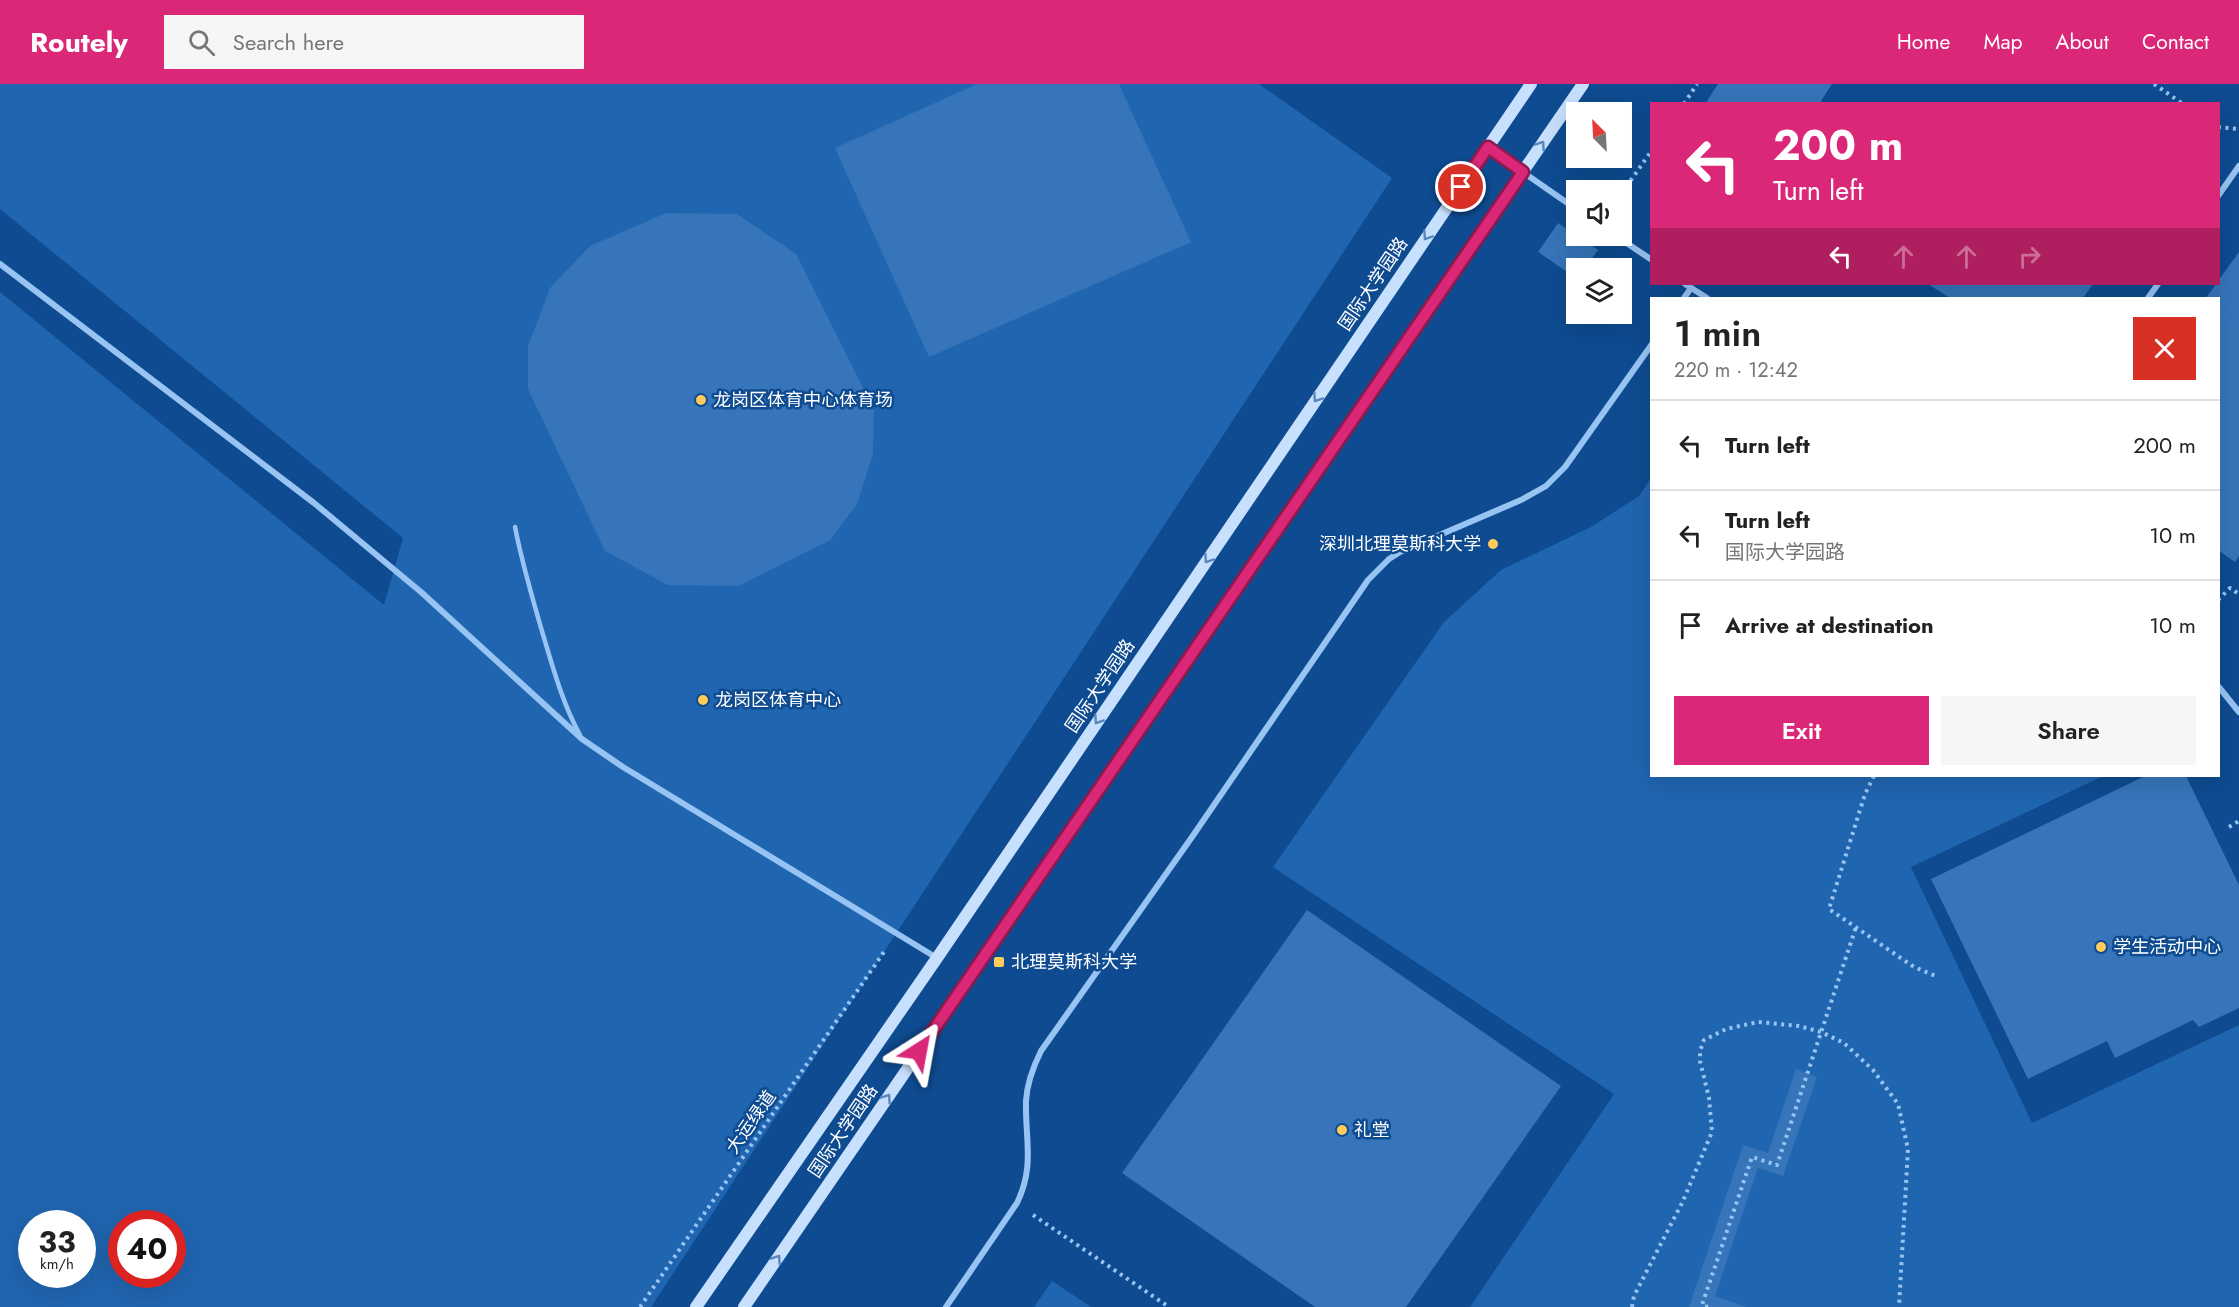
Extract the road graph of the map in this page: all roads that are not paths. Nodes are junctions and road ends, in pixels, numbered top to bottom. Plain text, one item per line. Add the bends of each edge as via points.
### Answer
1 (1531, 84) edge
2 (1583, 84) edge
3 (1488, 147) junction
4 (2239, 166) edge
5 (1523, 172) junction
6 (2220, 193) edge
7 (1566, 202) edge
8 (1631, 246) edge
9 (1650, 259) edge
10 (0, 264) edge
11 (1686, 285) edge
12 (1691, 288) junction
13 (1685, 297) edge
14 (1705, 297) edge
15 (1650, 347) edge
16 (514, 527) dead end
17 (2220, 688) edge
18 (2239, 712) edge
19 (582, 739) junction
20 (937, 958) junction
21 (696, 1307) edge
22 (744, 1307) edge
23 (946, 1307) edge

1 - 3 street, 国际大学园路
5 -> 2 street, 国际大学园路
3 - 5 street
3 -> 20 street, 国际大学园路
4 - 6 street
5 - 7 street
22 -> 5 street, 国际大学园路
8 - 9 street
10 - 19 street via 314,502 421,592
11 - 12 street
12 - 13 street
12 - 14 street
15 - 23 street via 1557,477 1535,494 1400,552 1368,580 1041,1051 1032,1068 1026,1100 1025,1186
16 - 19 lane via 559,687
17 - 18 street
19 - 20 street
20 - 21 street, 国际大学园路

